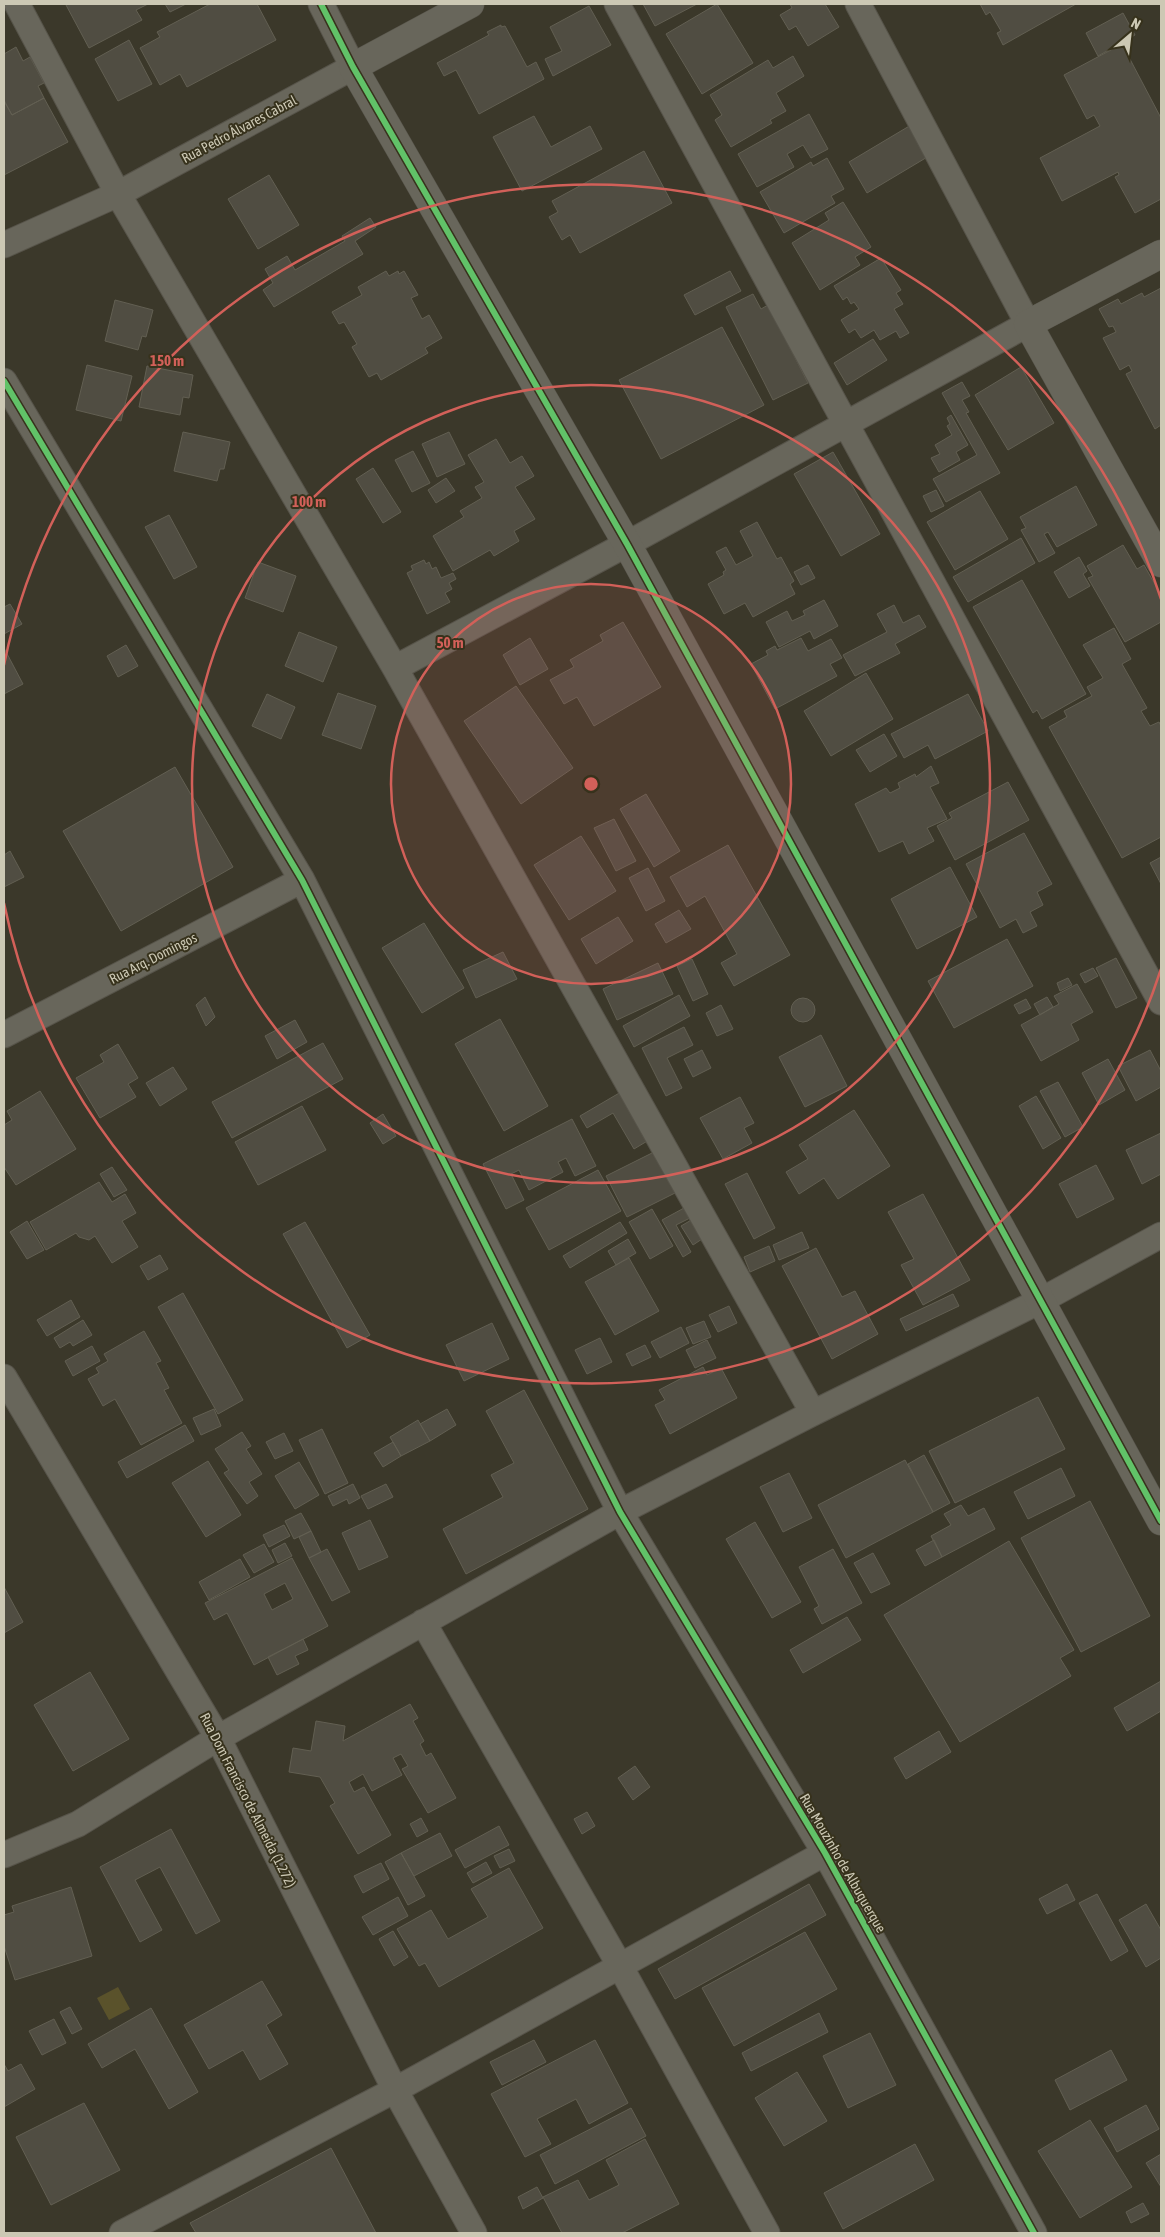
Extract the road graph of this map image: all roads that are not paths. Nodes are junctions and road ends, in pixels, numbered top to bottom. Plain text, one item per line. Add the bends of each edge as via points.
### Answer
1 (17, 4) edge
2 (321, 4) edge
3 (470, 4) edge
4 (617, 4) edge
5 (858, 4) edge
6 (353, 67) junction
7 (118, 194) junction
8 (4, 245) edge
9 (1161, 254) edge
10 (1028, 324) junction
11 (4, 381) edge
12 (846, 423) junction
13 (627, 544) junction
14 (1161, 562) edge
15 (395, 668) junction
16 (302, 880) junction
17 (1161, 1002) edge
18 (4, 1035) edge
19 (1161, 1235) edge
20 (1040, 1301) junction
21 (4, 1377) edge
22 (813, 1413) junction
23 (620, 1512) junction
24 (1161, 1521) edge
25 (423, 1622) junction
26 (218, 1738) junction
27 (825, 1853) junction
28 (4, 1855) edge
29 (620, 1966) junction
30 (395, 2090) junction
31 (122, 2233) edge
32 (474, 2233) edge
33 (768, 2233) edge
34 (1034, 2233) edge

1 - 7 street
2 - 6 street
3 - 6 street, Rua Pedro Álvares Cabral
4 - 12 street
5 - 10 street
6 - 7 street, Rua Pedro Álvares Cabral
6 - 13 street
7 - 8 street, Rua Pedro Álvares Cabral
7 - 15 street
9 - 10 street
10 - 12 street
10 - 14 street
11 - 16 street, Rua Mouzinho de Albuquerque
12 - 13 street
12 - 17 street
13 - 15 street
13 - 20 street
15 - 22 street
16 - 18 street, Rua Arq. Domingos
16 - 23 street, Rua Mouzinho de Albuquerque
19 - 20 street
20 - 22 street
20 - 24 street
21 - 26 street, Rua Dom Francisco de Almeida (1.272)
22 - 23 street
23 - 25 street
23 - 27 street, Rua Mouzinho de Albuquerque
25 - 26 street
25 - 29 street
26 - 28 street via 78,1824
26 - 30 street, Rua Dom Francisco de Almeida (1.272)
27 - 29 street
27 - 34 street, Rua Mouzinho de Albuquerque
29 - 30 street
29 - 33 street
30 - 31 street
30 - 32 street, Rua Dom Francisco de Almeida (1.272)

